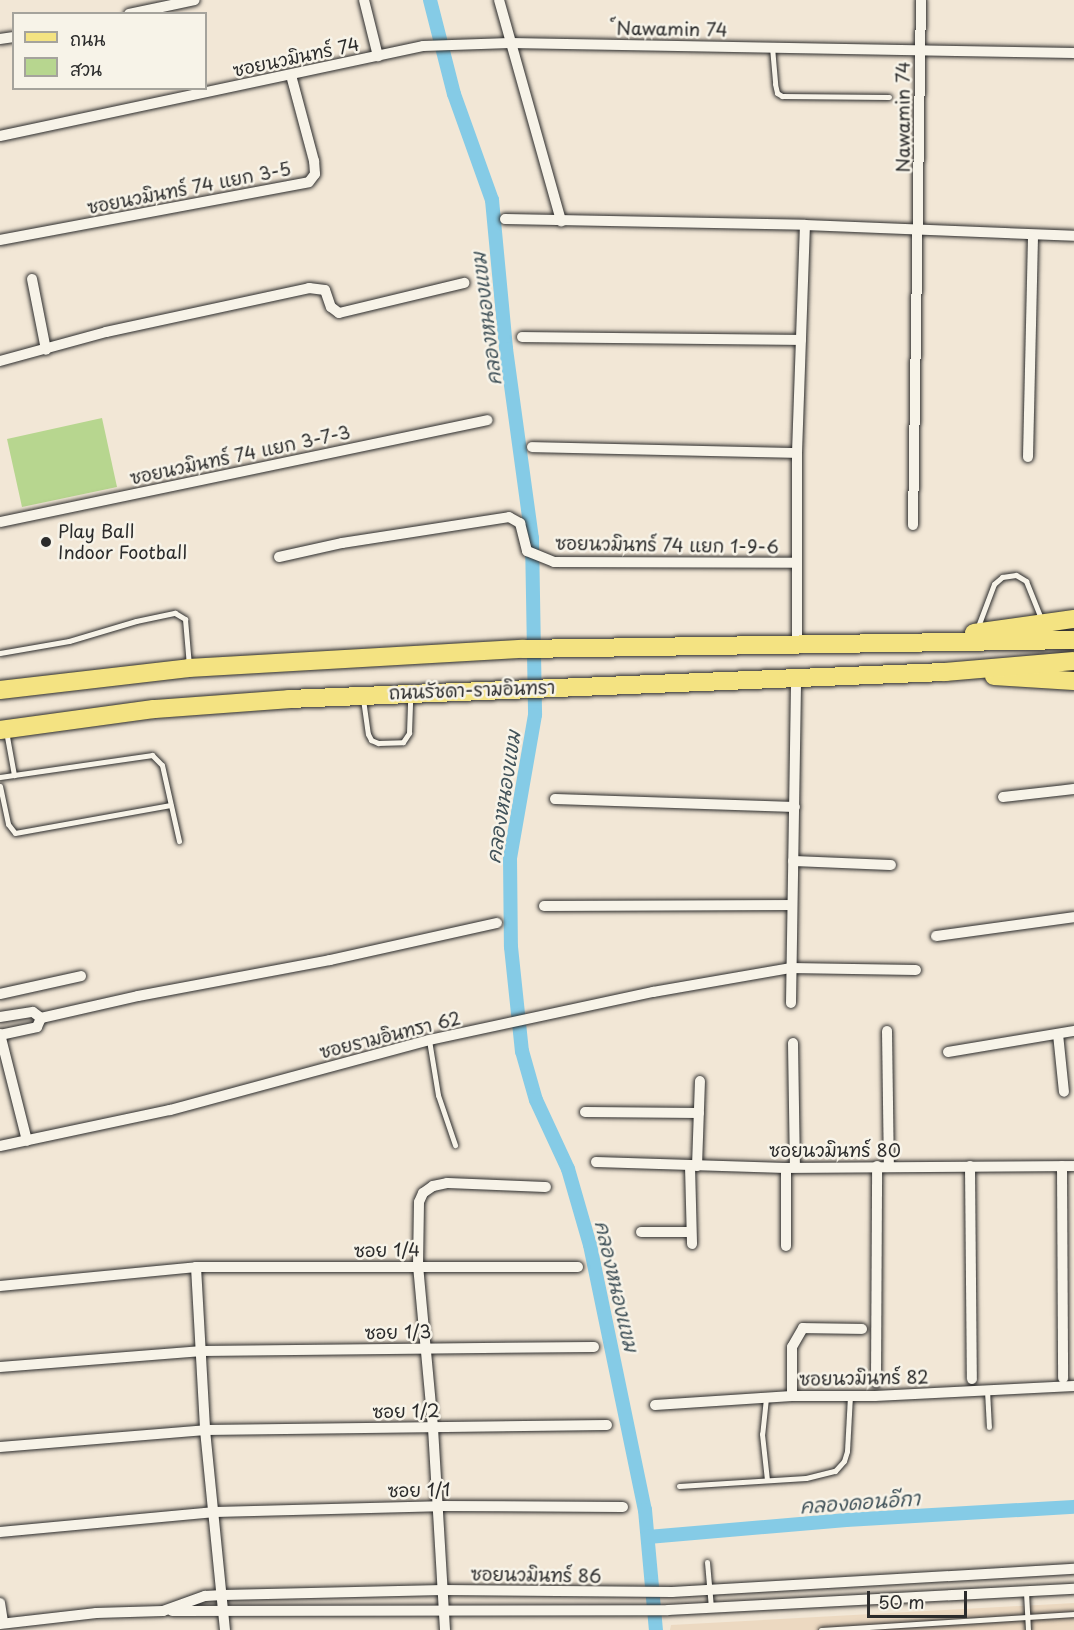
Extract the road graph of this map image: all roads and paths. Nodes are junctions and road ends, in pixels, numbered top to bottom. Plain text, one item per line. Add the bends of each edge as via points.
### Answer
1 (195, 0) edge
2 (364, 0) edge
3 (499, 0) edge
4 (921, 0) edge
5 (138, 12) edge
6 (510, 42) junction
7 (423, 46) joint
8 (772, 47) junction
9 (920, 50) junction
10 (1074, 53) edge
11 (378, 56) junction
12 (291, 75) junction
13 (890, 97) dead end
14 (0, 136) edge
15 (505, 219) dead end
16 (561, 221) junction
17 (805, 225) junction
18 (919, 230) junction
19 (1033, 236) junction
20 (1074, 236) edge
21 (0, 240) edge
22 (32, 279) dead end
23 (464, 283) dead end
24 (522, 337) dead end
25 (801, 340) junction
26 (46, 350) junction
27 (0, 361) edge
28 (487, 420) dead end
29 (532, 447) dead end
30 (797, 453) junction
31 (1028, 457) dead end
32 (0, 522) edge
33 (913, 525) dead end
34 (279, 556) dead end
35 (796, 563) junction
36 (1074, 620) edge
37 (1043, 623) junction
38 (975, 633) junction
39 (1074, 640) edge
40 (910, 644) junction
41 (797, 645) junction
42 (0, 653) edge
43 (1074, 661) edge
44 (189, 668) junction
45 (945, 672) junction
46 (796, 678) junction
47 (1074, 681) edge
48 (0, 690) edge
49 (410, 693) junction
50 (363, 695) junction
51 (3, 730) edge
52 (14, 775) junction
53 (0, 777) edge
54 (0, 786) edge
55 (1074, 789) edge
56 (1003, 797) dead end
57 (555, 799) dead end
58 (171, 805) junction
59 (795, 807) junction
60 (179, 841) dead end
61 (793, 861) junction
62 (891, 865) dead end
63 (791, 905) junction
64 (544, 906) dead end
65 (1074, 917) edge
66 (497, 923) dead end
67 (936, 936) dead end
68 (790, 968) junction
69 (916, 970) dead end
70 (81, 976) dead end
71 (0, 994) edge
72 (791, 1003) dead end
73 (0, 1017) edge
74 (40, 1018) junction
75 (887, 1031) dead end
76 (1074, 1032) edge
77 (1058, 1034) junction
78 (1, 1040) edge
79 (429, 1040) junction
80 (793, 1043) dead end
81 (948, 1052) dead end
82 (700, 1081) dead end
83 (1064, 1092) dead end
84 (585, 1112) dead end
85 (699, 1113) junction
86 (27, 1141) junction
87 (455, 1145) dead end
88 (0, 1146) edge
89 (596, 1162) dead end
90 (693, 1166) junction
91 (883, 1166) junction
92 (970, 1166) junction
93 (1062, 1166) junction
94 (1074, 1166) edge
95 (790, 1167) junction
96 (546, 1187) dead end
97 (641, 1232) dead end
98 (692, 1232) junction
99 (692, 1244) dead end
100 (786, 1246) dead end
101 (418, 1266) junction
102 (196, 1267) junction
103 (578, 1267) dead end
104 (0, 1286) edge
105 (862, 1329) dead end
106 (594, 1347) dead end
107 (425, 1348) junction
108 (202, 1351) junction
109 (0, 1367) edge
110 (1063, 1378) dead end
111 (972, 1379) dead end
112 (876, 1382) dead end
113 (1074, 1386) edge
114 (987, 1390) junction
115 (792, 1396) junction
116 (850, 1396) junction
117 (766, 1398) junction
118 (656, 1405) dead end
119 (607, 1425) dead end
120 (433, 1427) junction
121 (989, 1427) dead end
122 (205, 1430) junction
123 (0, 1448) edge
124 (767, 1480) junction
125 (679, 1486) dead end
126 (438, 1506) junction
127 (623, 1507) dead end
128 (215, 1512) junction
129 (0, 1532) edge
130 (707, 1562) dead end
131 (1074, 1569) edge
132 (1074, 1589) edge
133 (443, 1590) junction
134 (709, 1590) junction
135 (1026, 1592) junction
136 (655, 1593) junction
137 (223, 1595) junction
138 (0, 1603) edge
139 (711, 1608) junction
140 (444, 1609) junction
141 (224, 1610) junction
142 (656, 1610) junction
143 (163, 1611) junction
144 (1074, 1614) edge
145 (1027, 1616) junction
146 (6, 1625) edge
147 (225, 1630) edge
148 (445, 1630) edge
149 (821, 1630) edge
150 (1028, 1630) edge

1 - 5 street
2 - 11 street
3 - 6 street
4 - 9 street
6 - 7 street, ์Nawamin 74
6 - 8 street, ์Nawamin 74
6 - 16 street
7 - 11 street, ซอยนวมินทร์ 74
8 - 9 street, ์Nawamin 74
8 - 13 lane via 775,84 782,96
9 - 10 street, Nawamin 74
9 - 18 street, Nawamin 74
11 - 12 street, ซอยนวมินทร์ 74
12 - 14 street, ซอยนวมินทร์ 74
12 - 21 street, ซอยนวมินทร์ 74 แยก 3-5 via 314,161 315,174 309,182
15 - 16 street
16 - 17 street
17 - 18 street
17 - 25 street
18 - 19 street
18 - 33 street, Nawamin 74
19 - 20 street
19 - 31 street
22 - 26 street
23 - 26 street via 339,314 331,307 325,290 309,288 106,332
24 - 25 street
25 - 30 street
26 - 27 street
28 - 32 street, ซอยนวมินทร์ 74 แยก 3-7-3
29 - 30 street
30 - 35 street
34 - 35 street, ซอยนวมินทร์ 74 แยก 1-9-6 via 509,517 520,523 527,551 554,562
35 - 41 street
36 - 37 main road, ถนนรัชดา-รามอินทรา
37 - 38 main road, ถนนรัชดา-รามอินทรา
37 - 38 lane via 1026,581 1016,575 1002,576 994,584
38 - 40 main road, ถนนรัชดา-รามอินทรา
39 - 40 main road, ถนนรัชดา-รามอินทรา
40 - 41 main road, ถนนรัชดา-รามอินทรา
41 - 44 main road, ถนนรัชดา-รามอินทรา via 522,649
42 - 44 lane via 69,641 175,613 185,619
43 - 45 main road, ถนนรัชดา-รามอินทรา
44 - 48 main road, ถนนรัชดา-รามอินทรา
45 - 46 main road, ถนนรัชดา-รามอินทรา
45 - 47 main road, ถนนรัชดา-รามอินทรา
46 - 49 main road, ถนนรัชดา-รามอินทรา
46 - 59 street
49 - 50 main road, ถนนรัชดา-รามอินทรา
49 - 50 lane via 407,738 386,743 378,743 368,734
50 - 51 main road, ถนนรัชดา-รามอินทรา via 154,709
51 - 52 lane
52 - 53 lane
52 - 58 lane via 152,755 162,765
54 - 58 lane via 8,824 15,833
55 - 56 street
57 - 59 street
58 - 60 lane
59 - 61 street
61 - 62 street
61 - 63 street
63 - 64 street
63 - 68 street
65 - 67 street
66 - 74 street
68 - 69 street, ซอยรามอินทรา 62
68 - 72 street
68 - 79 street, ซอยรามอินทรา 62 via 653,992
70 - 71 street
73 - 74 street via 33,1012
74 - 78 street via 37,1027
75 - 91 street
76 - 77 street
77 - 81 street
77 - 83 street
78 - 86 street
79 - 86 street, ซอยรามอินทรา 62 via 170,1110
79 - 87 lane via 438,1095
80 - 95 street
82 - 85 street
84 - 85 street
85 - 90 street
86 - 88 street, ซอยรามอินทรา 62
89 - 90 street, ซอยนวมินทร์ 80
90 - 95 street, ซอยนวมินทร์ 80
90 - 98 street
91 - 92 street, ซอยนวมินทร์ 80
91 - 95 street, ซอยนวมินทร์ 80
91 - 112 street
92 - 93 street, ซอยนวมินทร์ 80
92 - 111 street
93 - 94 street, ซอยนวมินทร์ 80
93 - 110 street
95 - 100 street
96 - 101 street via 447,1183 433,1186 419,1202
97 - 98 street
98 - 99 street
101 - 102 street, ซอย 1/4
101 - 103 street, ซอย 1/4
101 - 107 street
102 - 104 street, ซอย 1/4
102 - 108 street
105 - 115 street via 803,1328 792,1347
106 - 107 street, ซอย 1/3
107 - 108 street, ซอย 1/3
107 - 120 street
108 - 109 street, ซอย 1/3
108 - 122 street
113 - 114 street, ซอยนวมินทร์ 82
114 - 116 street, ซอยนวมินทร์ 82
114 - 121 lane
115 - 116 street, ซอยนวมินทร์ 82
115 - 117 street, ซอยนวมินทร์ 82
116 - 124 lane via 847,1451 835,1471 806,1478
117 - 118 street, ซอยนวมินทร์ 82
117 - 124 lane via 762,1434
119 - 120 street, ซอย 1/2
120 - 122 street, ซอย 1/2
120 - 126 street
122 - 123 street, ซอย 1/2
122 - 128 street
124 - 125 lane
126 - 127 street, ซอย 1/1
126 - 128 street, ซอย 1/1
126 - 133 street
128 - 129 street, ซอย 1/1
128 - 137 street via 218,1575
130 - 134 lane
131 - 134 street, ซอยนวมินทร์ 86
132 - 135 street, ซอยนวมินทร์ 86
133 - 136 street, ซอยนวมินทร์ 86
133 - 137 street, ซอยนวมินทร์ 86
133 - 140 street
134 - 136 street, ซอยนวมินทร์ 86
134 - 139 lane
135 - 139 street, ซอยนวมินทร์ 86
135 - 145 lane
136 - 142 street
137 - 141 street
137 - 143 street, ซอยนวมินทร์ 86 via 205,1596
138 - 146 street
139 - 142 street, ซอยนวมินทร์ 86
140 - 141 street, ซอยนวมินทร์ 86
140 - 142 street, ซอยนวมินทร์ 86
140 - 148 street
141 - 143 street, ซอยนวมินทร์ 86
141 - 147 street
143 - 146 street, ซอยนวมินทร์ 86 via 96,1613
144 - 145 lane
145 - 149 lane
145 - 150 lane

